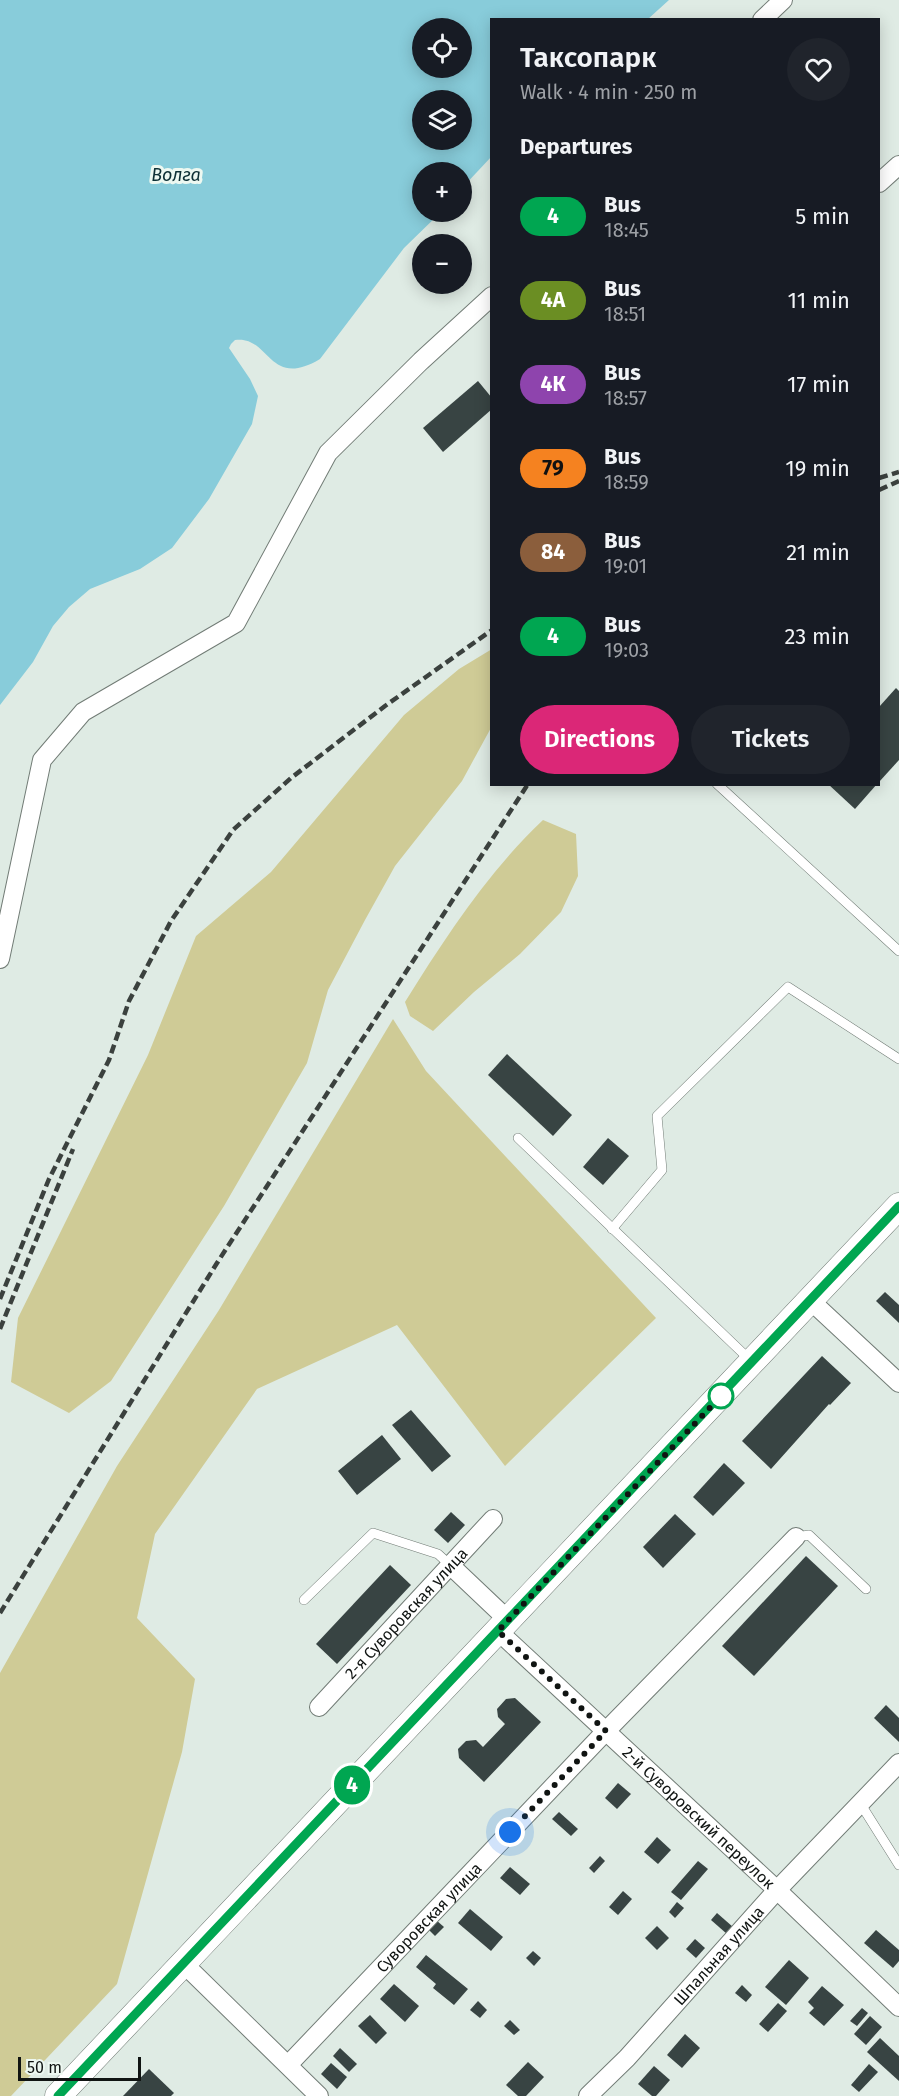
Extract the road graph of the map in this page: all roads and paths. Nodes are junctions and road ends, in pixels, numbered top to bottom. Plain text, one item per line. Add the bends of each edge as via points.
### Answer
1 (783, 0) edge
2 (764, 18) edge
3 (899, 165) edge
4 (880, 182) edge
5 (490, 298) edge
6 (719, 786) edge
7 (899, 951) edge
8 (0, 959) edge
9 (899, 1059) edge
10 (518, 1138) dead end
11 (899, 1206) edge
12 (612, 1229) junction
13 (811, 1301) junction
14 (752, 1362) junction
15 (899, 1383) edge
16 (493, 1519) dead end
17 (796, 1537) joint
18 (450, 1565) junction
19 (866, 1589) dead end
20 (304, 1600) dead end
21 (503, 1626) junction
22 (319, 1707) dead end
23 (606, 1731) junction
24 (899, 1763) edge
25 (860, 1803) junction
26 (899, 1865) edge
27 (777, 1890) junction
28 (184, 1964) junction
29 (899, 2007) edge
30 (288, 2065) junction
31 (58, 2096) edge
32 (319, 2096) edge
33 (588, 2096) edge

1 - 2 street
3 - 4 street
5 - 8 street via 328,453 236,624 83,712 42,760
6 - 7 lane
9 - 12 lane via 788,987 657,1116 662,1170
10 - 12 lane
11 - 13 street
12 - 14 lane
13 - 14 street
13 - 15 street
14 - 21 street
16 - 18 street, 2-я Суворовская улица
17 - 19 lane via 808,1535
17 - 23 street, Суворовская улица
18 - 20 lane via 438,1554 373,1533
18 - 21 street, 2-й Суворовский переулок
18 - 22 street, 2-я Суворовская улица
21 - 23 street, 2-й Суворовский переулок
21 - 28 street
23 - 27 street, 2-й Суворовский переулок
23 - 30 street, Суворовская улица
24 - 25 street, Шпальная улица
25 - 26 lane
25 - 27 street, Шпальная улица
27 - 29 street, 2-й Суворовский переулок
27 - 33 street, Шпальная улица via 627,2058
28 - 30 street
28 - 31 street
30 - 32 street

